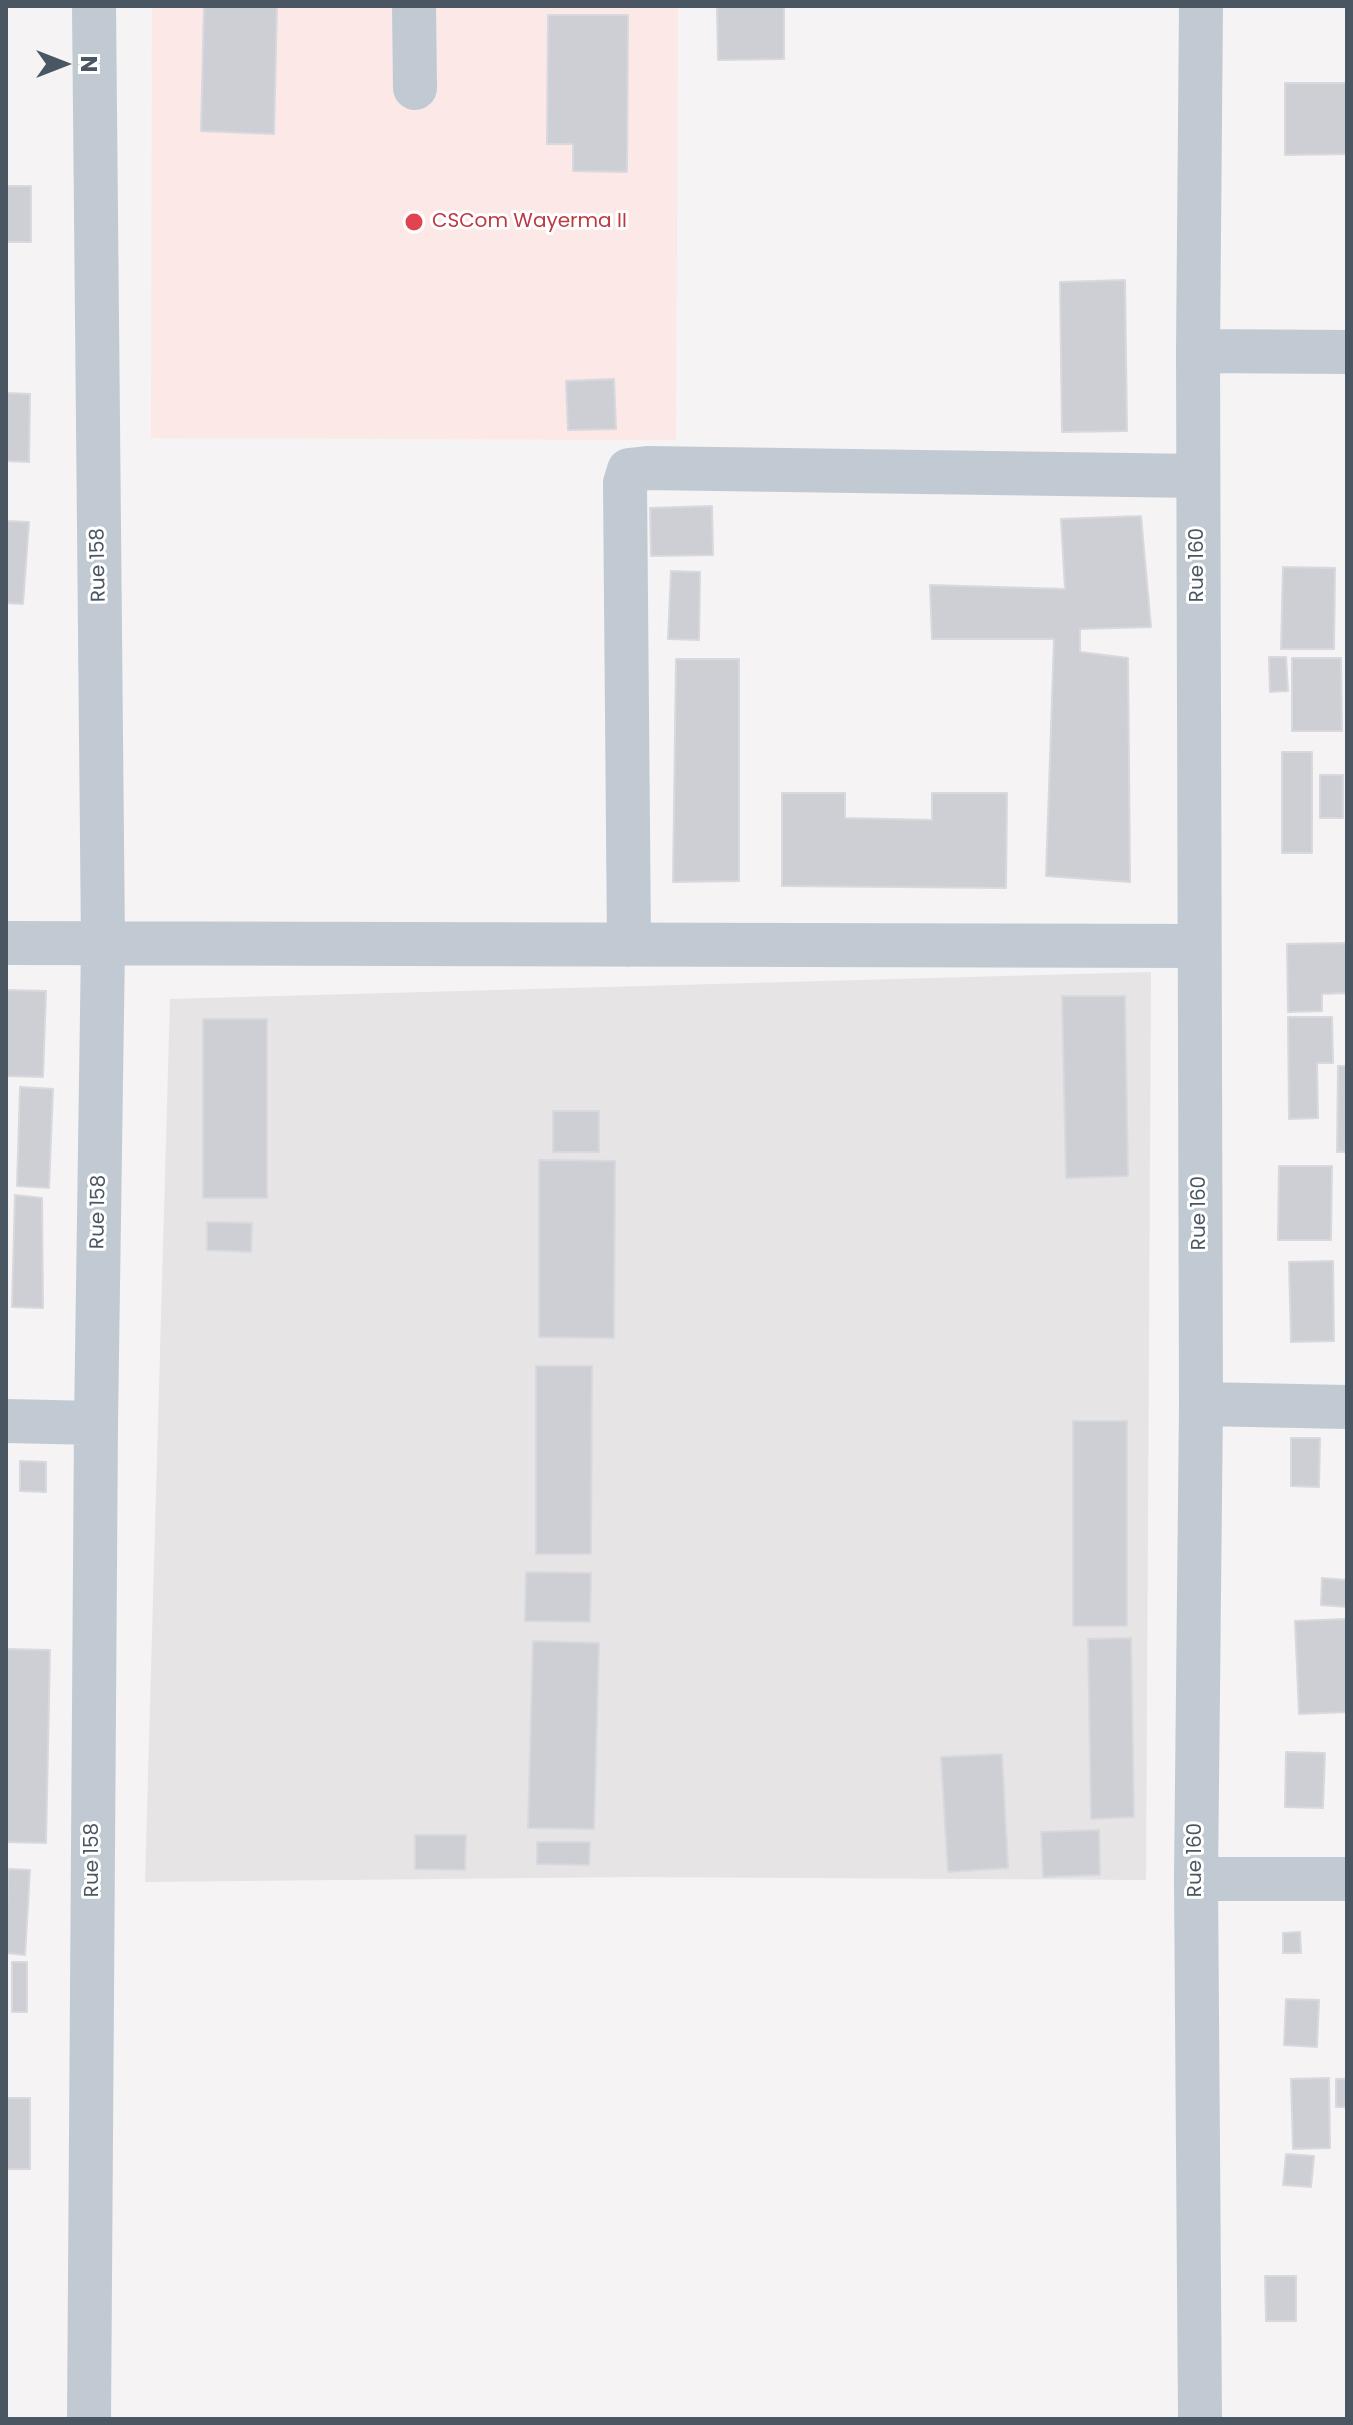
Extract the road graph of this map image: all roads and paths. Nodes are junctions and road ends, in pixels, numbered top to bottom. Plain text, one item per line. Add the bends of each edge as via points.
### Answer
1 (94, 6) edge
2 (414, 6) edge
3 (1201, 6) edge
4 (415, 88) dead end
5 (1198, 351) junction
6 (1347, 352) edge
7 (1198, 476) junction
8 (6, 943) edge
9 (103, 944) junction
10 (629, 945) junction
11 (1199, 946) junction
12 (1201, 1404) junction
13 (1347, 1407) edge
14 (6, 1421) edge
15 (96, 1423) junction
16 (1196, 1879) junction
17 (1347, 1879) edge
18 (89, 2419) edge
19 (1200, 2419) edge

1 - 9 street, Rue 158
2 - 4 street
3 - 5 street, Rue 160
5 - 6 street
5 - 7 street, Rue 160
7 - 10 street via 629,470
7 - 11 street, Rue 160
8 - 9 street
9 - 10 street
9 - 15 street, Rue 158
10 - 11 street
11 - 12 street, Rue 160
12 - 13 street
12 - 16 street, Rue 160
14 - 15 street
15 - 18 street, Rue 158
16 - 17 street
16 - 19 street, Rue 160

